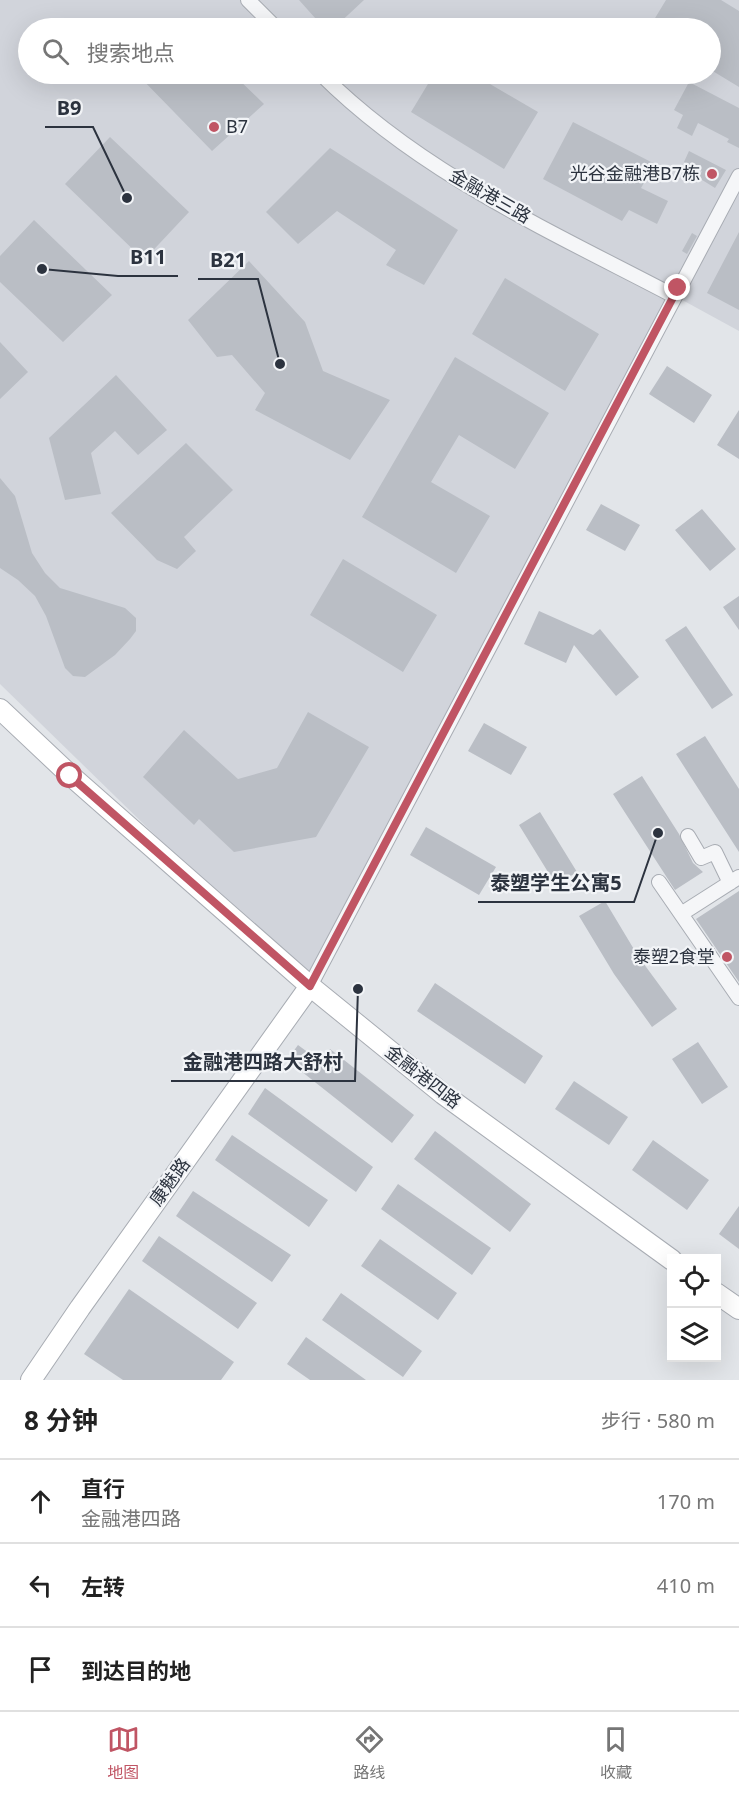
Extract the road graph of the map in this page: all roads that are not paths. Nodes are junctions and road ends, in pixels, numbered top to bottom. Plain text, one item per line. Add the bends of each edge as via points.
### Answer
1 (248, 0) edge
2 (266, 18) edge
3 (331, 84) edge
4 (739, 176) edge
5 (674, 296) junction
6 (0, 709) edge
7 (688, 836) dead end
8 (735, 880) edge
9 (659, 882) dead end
10 (681, 914) junction
11 (310, 986) junction
12 (739, 998) edge
13 (667, 1256) edge
14 (721, 1296) edge
15 (739, 1309) edge
16 (32, 1380) edge

1 - 2 street
3 - 5 street, 金融港三路 via 355,108 465,184
4 - 5 street
5 - 11 street
6 - 11 street, 金融港四路 via 70,776
7 - 8 street via 701,858 715,852
8 - 10 street
9 - 10 street
10 - 12 street
11 - 13 street, 金融港四路 via 443,1094
11 - 16 street, 康魅路
14 - 15 street

